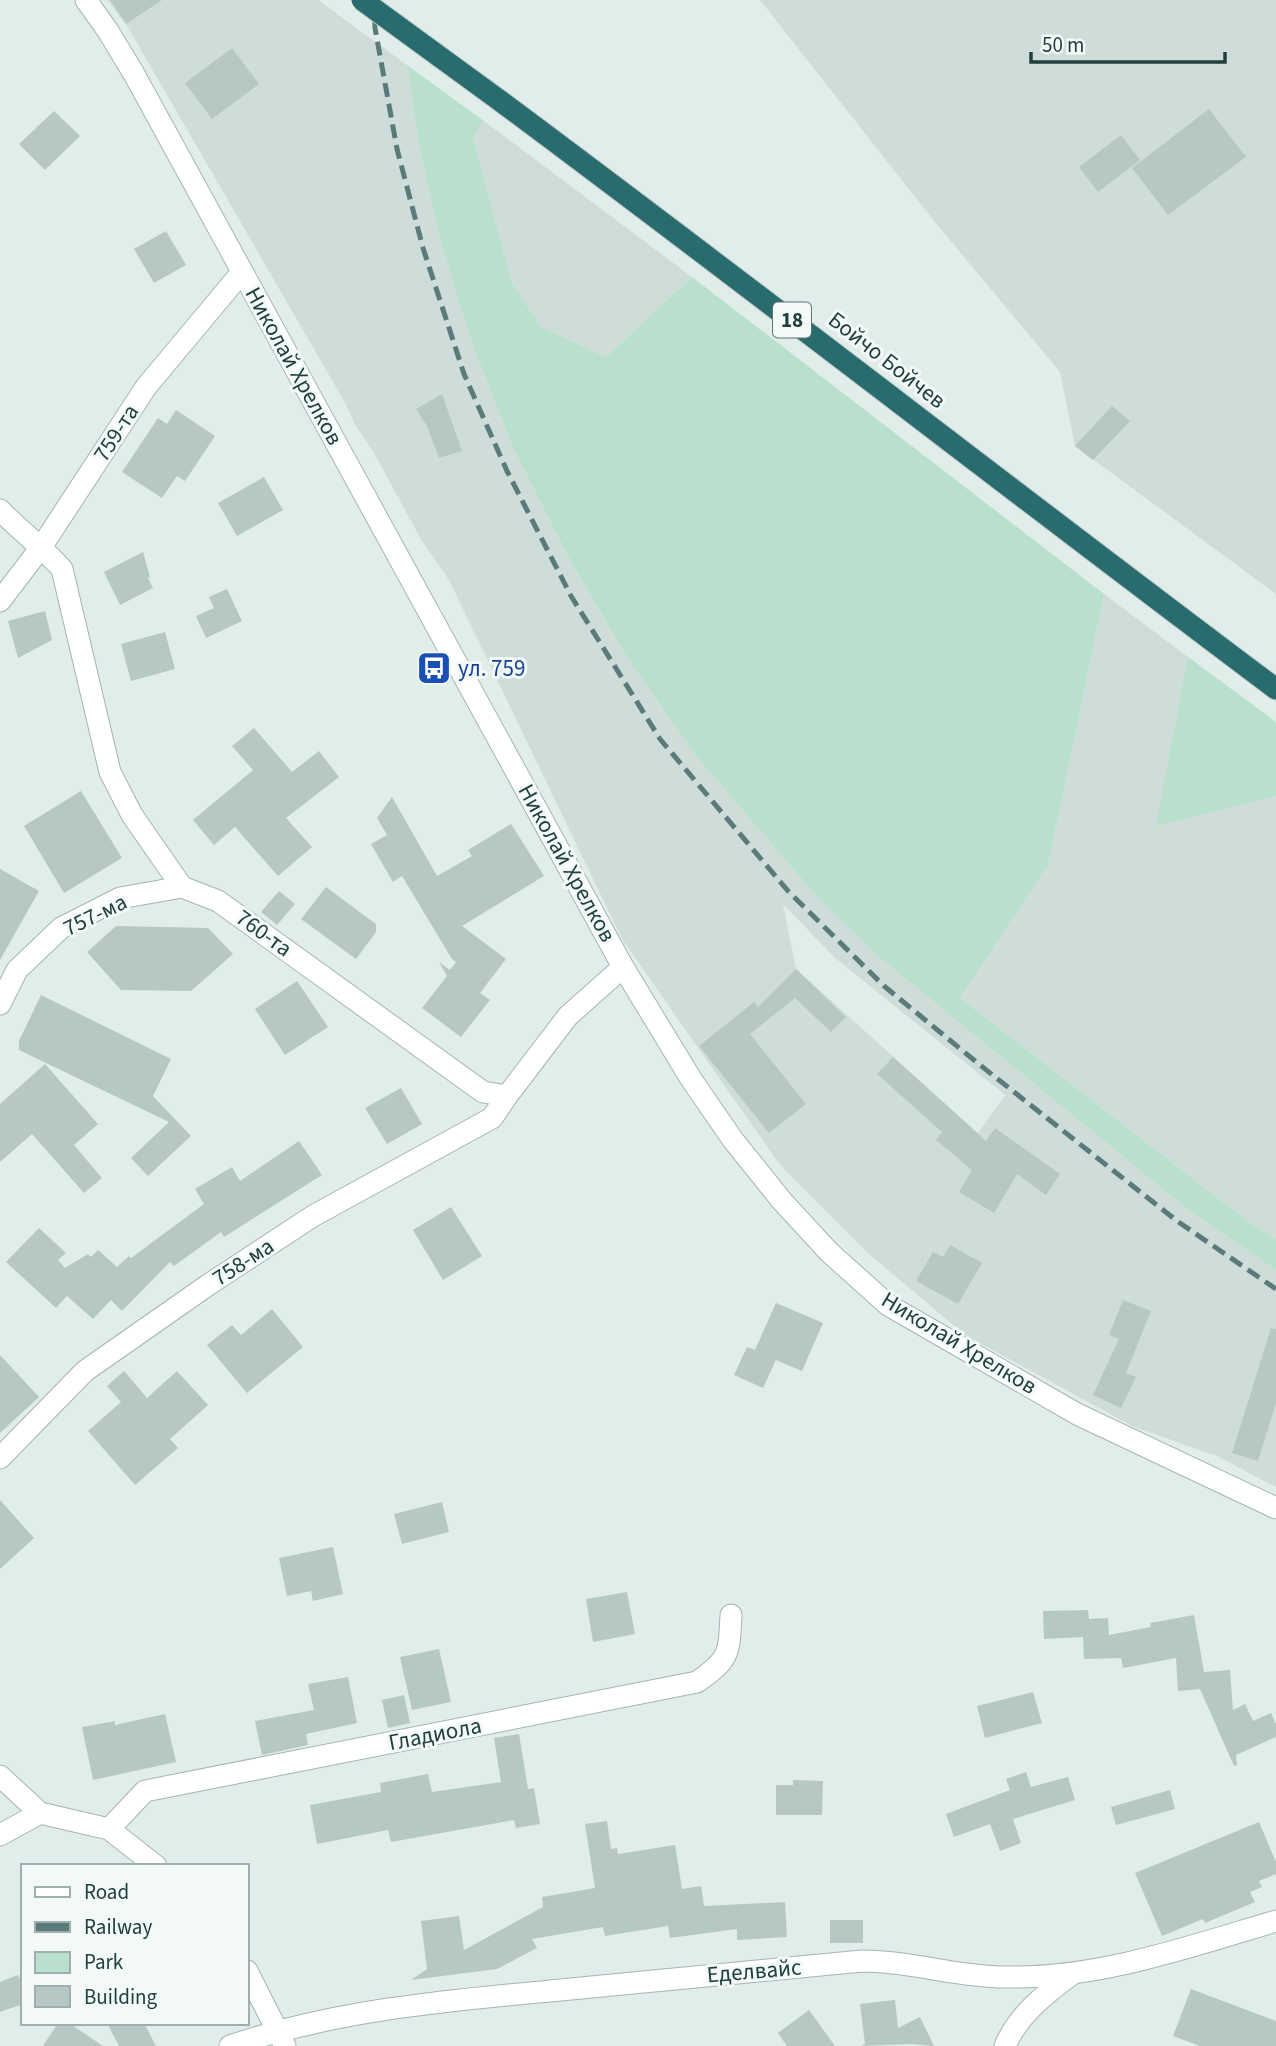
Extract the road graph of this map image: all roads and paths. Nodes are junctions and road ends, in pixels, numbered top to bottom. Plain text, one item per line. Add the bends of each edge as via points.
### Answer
1 (86, 0) edge
2 (362, 0) edge
3 (242, 272) junction
4 (0, 510) edge
5 (42, 546) junction
6 (0, 601) edge
7 (1276, 689) edge
8 (182, 887) junction
9 (623, 967) junction
10 (0, 1004) edge
11 (507, 1096) junction
12 (0, 1458) edge
13 (1276, 1508) edge
14 (731, 1615) dead end
15 (0, 1776) edge
16 (40, 1813) junction
17 (108, 1829) junction
18 (0, 1835) edge
19 (153, 1864) edge
20 (1276, 1921) edge
21 (248, 1973) edge
22 (1071, 1975) junction
23 (280, 2038) edge
24 (230, 2046) edge
25 (1005, 2046) edge

1 - 3 street, Николай Хрелков via 134,74
2 - 7 highway, Бойчо Бойчев / 18, bridge via 708,255
3 - 5 street, 759-та via 146,387
3 - 9 street, Николай Хрелков
4 - 5 street
5 - 6 street, 759-та
5 - 8 street via 62,569 110,772 132,814
8 - 10 street, 757-ма via 120,898 61,928 17,970
8 - 11 street, 760-та via 218,901 483,1092
9 - 11 street via 568,1017
9 - 13 street, Николай Хрелков via 733,1140 829,1252 888,1305 1077,1414
11 - 12 street, 758-ма via 492,1118 313,1216 85,1371
14 - 17 street, Гладиола via 729,1649 718,1668 697,1682 145,1791
15 - 16 street
16 - 17 street
16 - 18 street
17 - 19 street
20 - 22 street, Еделвайс via 1157,1956
21 - 23 street
22 - 23 street, Еделвайс via 1002,1978 862,1961 351,2014
22 - 25 street via 1020,2020
23 - 24 street, Еделвайс

